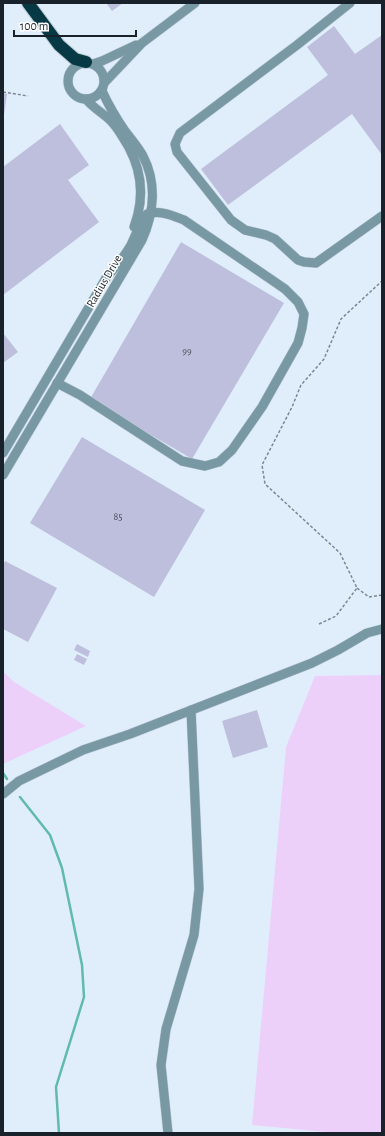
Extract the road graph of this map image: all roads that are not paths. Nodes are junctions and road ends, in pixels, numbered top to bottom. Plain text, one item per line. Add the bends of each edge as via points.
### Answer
1 (28, 3) edge
2 (195, 3) edge
3 (350, 3) edge
4 (142, 43) junction
5 (90, 63) junction
6 (103, 86) junction
7 (86, 99) junction
8 (141, 191) junction
9 (151, 212) junction
10 (382, 216) edge
11 (106, 278) junction
12 (87, 334) junction
13 (58, 383) junction
14 (38, 393) junction
15 (37, 417) junction
16 (3, 453) edge
17 (3, 460) edge
18 (3, 475) edge
19 (382, 629) edge
20 (191, 710) junction
21 (3, 794) edge
22 (168, 1133) edge

1 - 5 highway via 59,46 75,59
2 - 4 street
3 - 10 street via 180,133 174,144 176,152 231,220 245,230 275,239 298,260 316,263
4 - 5 street via 102,61
4 - 6 street
5 - 6 street via 102,71
5 - 7 street via 76,65 68,78 69,87 74,94
6 - 7 street via 95,97
6 - 9 street, Radius Drive via 108,103 143,156 148,169 152,191
7 - 8 street, Radius Drive via 112,122 128,145 139,171
8 - 9 street via 144,203
8 - 11 street, Radius Drive via 141,201 132,232
9 - 11 street via 144,217 118,265
9 - 12 street, Radius Drive via 142,240
9 - 13 street via 168,213 184,220 285,289 298,302 304,314 298,343 262,407 232,450 219,462 205,466 182,461
11 - 14 street, Radius Drive
12 - 13 street, Radius Drive
12 - 14 street via 73,350 45,394
13 - 15 street, Radius Drive
14 - 16 street, Radius Drive
15 - 17 street via 31,416 28,419
15 - 18 street, Radius Drive
19 - 20 street via 367,633 312,663
20 - 21 street via 83,750 19,781
20 - 22 street via 199,889 194,935 166,1029 161,1065

